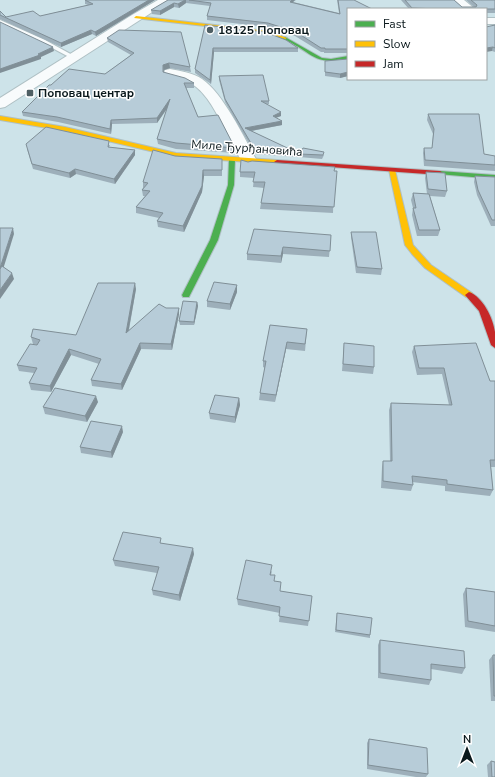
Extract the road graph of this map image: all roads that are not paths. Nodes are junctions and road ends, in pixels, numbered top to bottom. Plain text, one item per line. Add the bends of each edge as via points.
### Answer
1 (166, 0) edge
2 (457, 0) edge
3 (468, 8) edge
4 (136, 17) junction
5 (0, 22) edge
6 (73, 57) junction
7 (347, 58) edge
8 (170, 73) edge
9 (0, 104) edge
10 (0, 118) edge
11 (232, 159) junction
12 (249, 161) junction
13 (392, 170) junction
14 (495, 178) edge
15 (186, 295) dead end
16 (495, 345) edge

1 - 4 street
2 - 3 street
4 - 6 street
4 - 7 street via 267,32 291,40 323,59
5 - 6 lane
6 - 9 street
8 - 12 street via 198,82 207,90
10 - 11 street, Миле Ђурђановића via 65,129 176,155
11 - 12 street, Миле Ђурђановића
11 - 15 street via 231,185 214,240
12 - 13 street, Миле Ђурђановића
13 - 14 street, Миле Ђурђановића
13 - 16 street via 408,241 415,255 437,274 474,298 484,313

